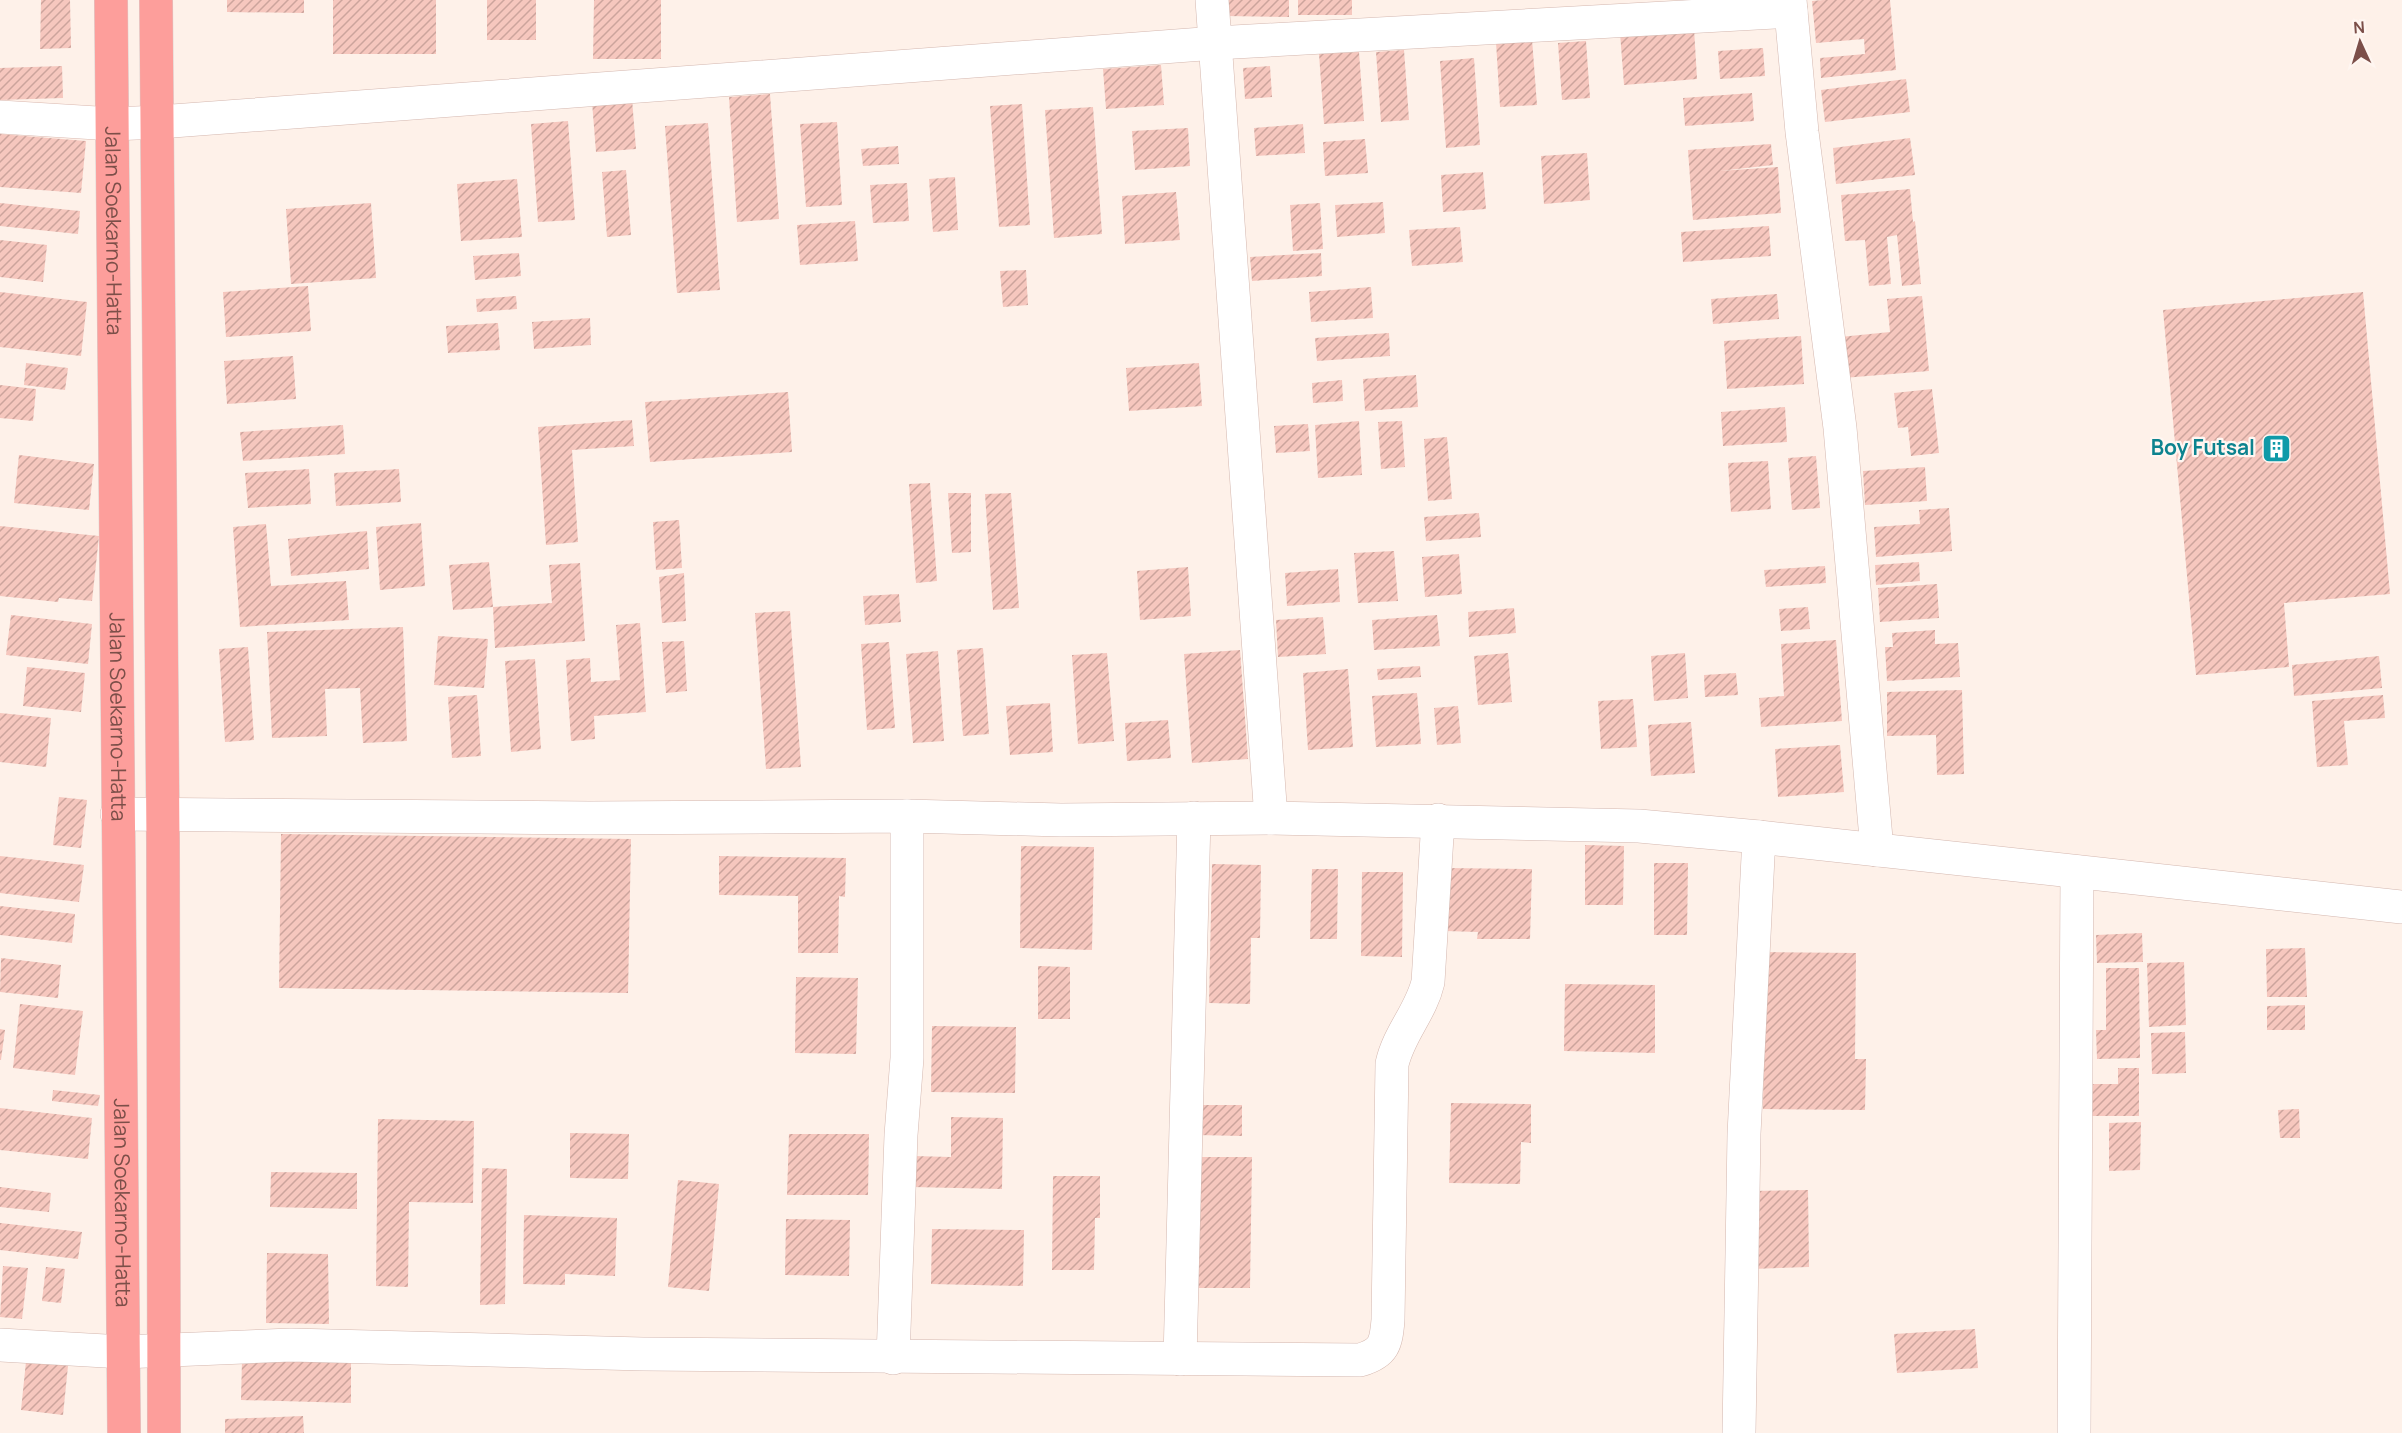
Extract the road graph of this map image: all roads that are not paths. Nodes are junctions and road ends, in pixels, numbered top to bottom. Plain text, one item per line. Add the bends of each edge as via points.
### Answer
1 (111, 0) edge
2 (156, 0) edge
3 (1212, 0) edge
4 (1790, 5) edge
5 (1216, 43) junction
6 (0, 117) edge
7 (159, 122) junction
8 (113, 124) junction
9 (117, 814) junction
10 (162, 814) junction
11 (907, 816) junction
12 (1194, 818) junction
13 (1271, 818) junction
14 (1438, 820) junction
15 (1759, 837) junction
16 (1877, 850) junction
17 (2077, 872) junction
18 (2402, 907) edge
19 (0, 1345) edge
20 (163, 1351) junction
21 (123, 1352) junction
22 (893, 1358) junction
23 (1180, 1359) junction
24 (124, 1433) edge
25 (164, 1433) edge
26 (1739, 1433) edge
27 (2074, 1433) edge

1 - 8 highway, Jalan Soekarno-Hatta
2 - 7 highway, Jalan Soekarno-Hatta
3 - 5 street
4 - 5 street
4 - 16 street via 1802,132 1842,440
5 - 7 street
5 - 13 street
6 - 8 street
7 - 8 street
7 - 10 highway, Jalan Soekarno-Hatta
8 - 9 highway, Jalan Soekarno-Hatta
9 - 10 street
9 - 21 highway, Jalan Soekarno-Hatta
10 - 11 street
10 - 20 highway, Jalan Soekarno-Hatta
11 - 12 street
11 - 22 street via 907,1058
12 - 13 street
12 - 23 street
13 - 14 street
14 - 15 street via 1639,826
14 - 23 street via 1428,982 1424,999 1396,1046 1391,1071 1388,1320 1381,1350 1360,1360
15 - 16 street
15 - 26 street via 1744,1134
16 - 17 street
17 - 18 street
17 - 27 street
19 - 21 street
20 - 21 street
20 - 22 street via 291,1345
20 - 25 highway, Jalan Soekarno-Hatta
21 - 24 highway, Jalan Soekarno-Hatta
22 - 23 street

